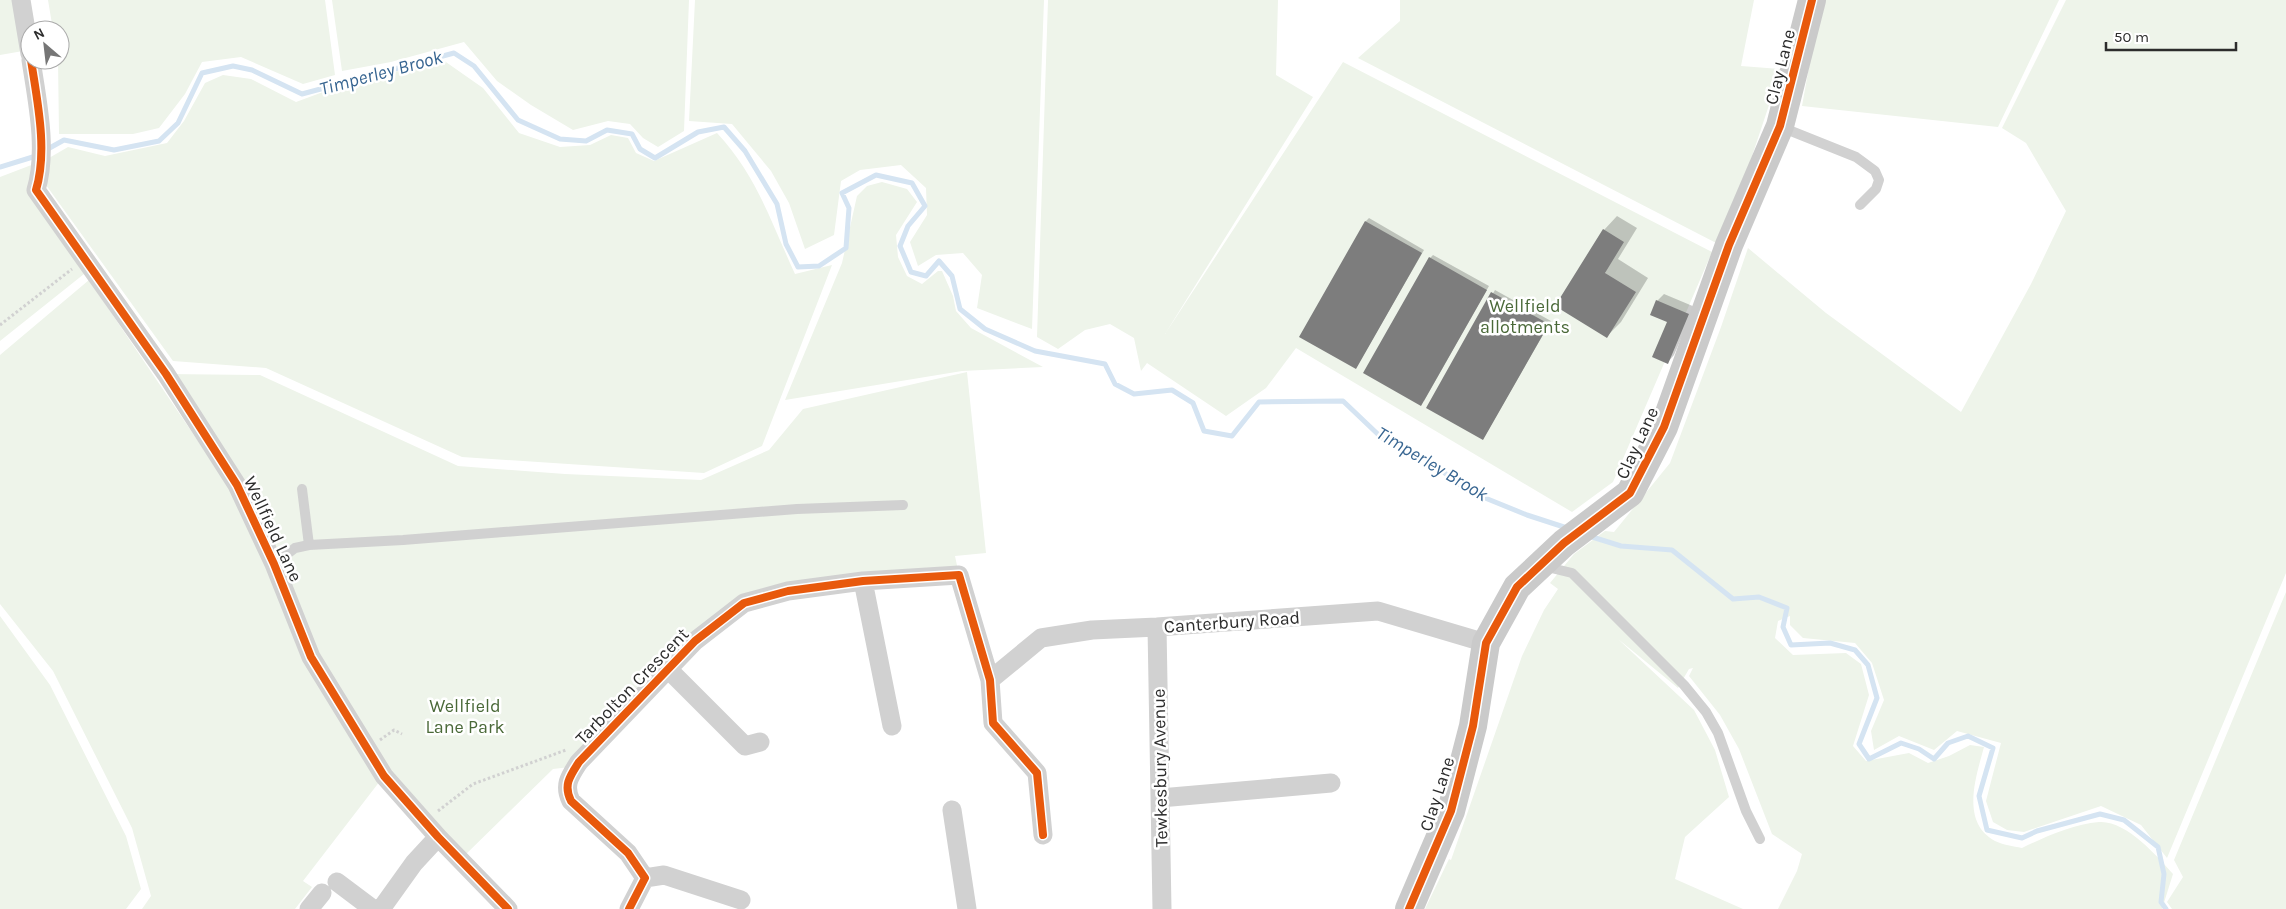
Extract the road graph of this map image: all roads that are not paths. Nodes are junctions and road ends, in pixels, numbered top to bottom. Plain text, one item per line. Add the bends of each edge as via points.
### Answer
1 (21, 0) edge
2 (1812, 0) edge
3 (24, 20) edge
4 (33, 70) edge
5 (1780, 126) junction
6 (1860, 205) dead end
7 (302, 489) dead end
8 (903, 505) dead end
9 (309, 545) junction
10 (274, 564) junction
11 (1541, 565) junction
12 (864, 581) junction
13 (1157, 627) junction
14 (1486, 643) junction
15 (668, 669) junction
16 (990, 680) junction
17 (892, 726) dead end
18 (760, 742) dead end
19 (1331, 783) dead end
20 (1160, 798) junction
21 (952, 810) dead end
22 (1043, 835) dead end
23 (438, 837) junction
24 (1760, 839) dead end
25 (644, 878) junction
26 (337, 882) dead end
27 (322, 894) dead end
28 (741, 900) dead end
29 (309, 909) edge
30 (373, 909) edge
31 (381, 909) edge
32 (508, 909) edge
33 (629, 909) edge
34 (967, 909) edge
35 (1162, 909) edge
36 (1409, 909) edge

1 - 3 street
2 - 5 street, Clay Lane
4 - 10 street, Wellfield Lane via 40,117 40,176 36,190 166,374 237,485
5 - 6 lane via 1856,157 1875,170 1879,180 1876,189
5 - 11 street, Clay Lane via 1729,245 1664,427 1630,494 1564,543
7 - 9 lane
8 - 9 lane via 797,509
9 - 10 lane via 295,548
10 - 23 street, Wellfield Lane via 316,665 384,776
11 - 14 street, Clay Lane via 1517,587
11 - 24 lane via 1572,573 1684,685 1706,712 1718,733 1746,811
12 - 15 street, Tarbolton Crescent via 788,591 744,603 694,641
12 - 16 street, Tarbolton Crescent via 959,575
12 - 17 street
13 - 14 street, Canterbury Road via 1378,611
13 - 16 street, Canterbury Road via 1092,630 1041,638
13 - 20 street, Tewkesbury Avenue
14 - 36 street, Clay Lane via 1473,726 1451,811
15 - 18 street, Tarbolton Crescent via 745,746
15 - 25 street, Tarbolton Crescent via 579,762 568,777 566,792 571,802 628,853
16 - 22 street, Tarbolton Crescent via 993,722 1037,773
19 - 20 street
20 - 35 street, Tewkesbury Avenue
21 - 34 street
23 - 31 street via 414,863
23 - 32 street, Wellfield Lane
25 - 28 street via 664,875
25 - 33 street
26 - 30 street
27 - 29 street

